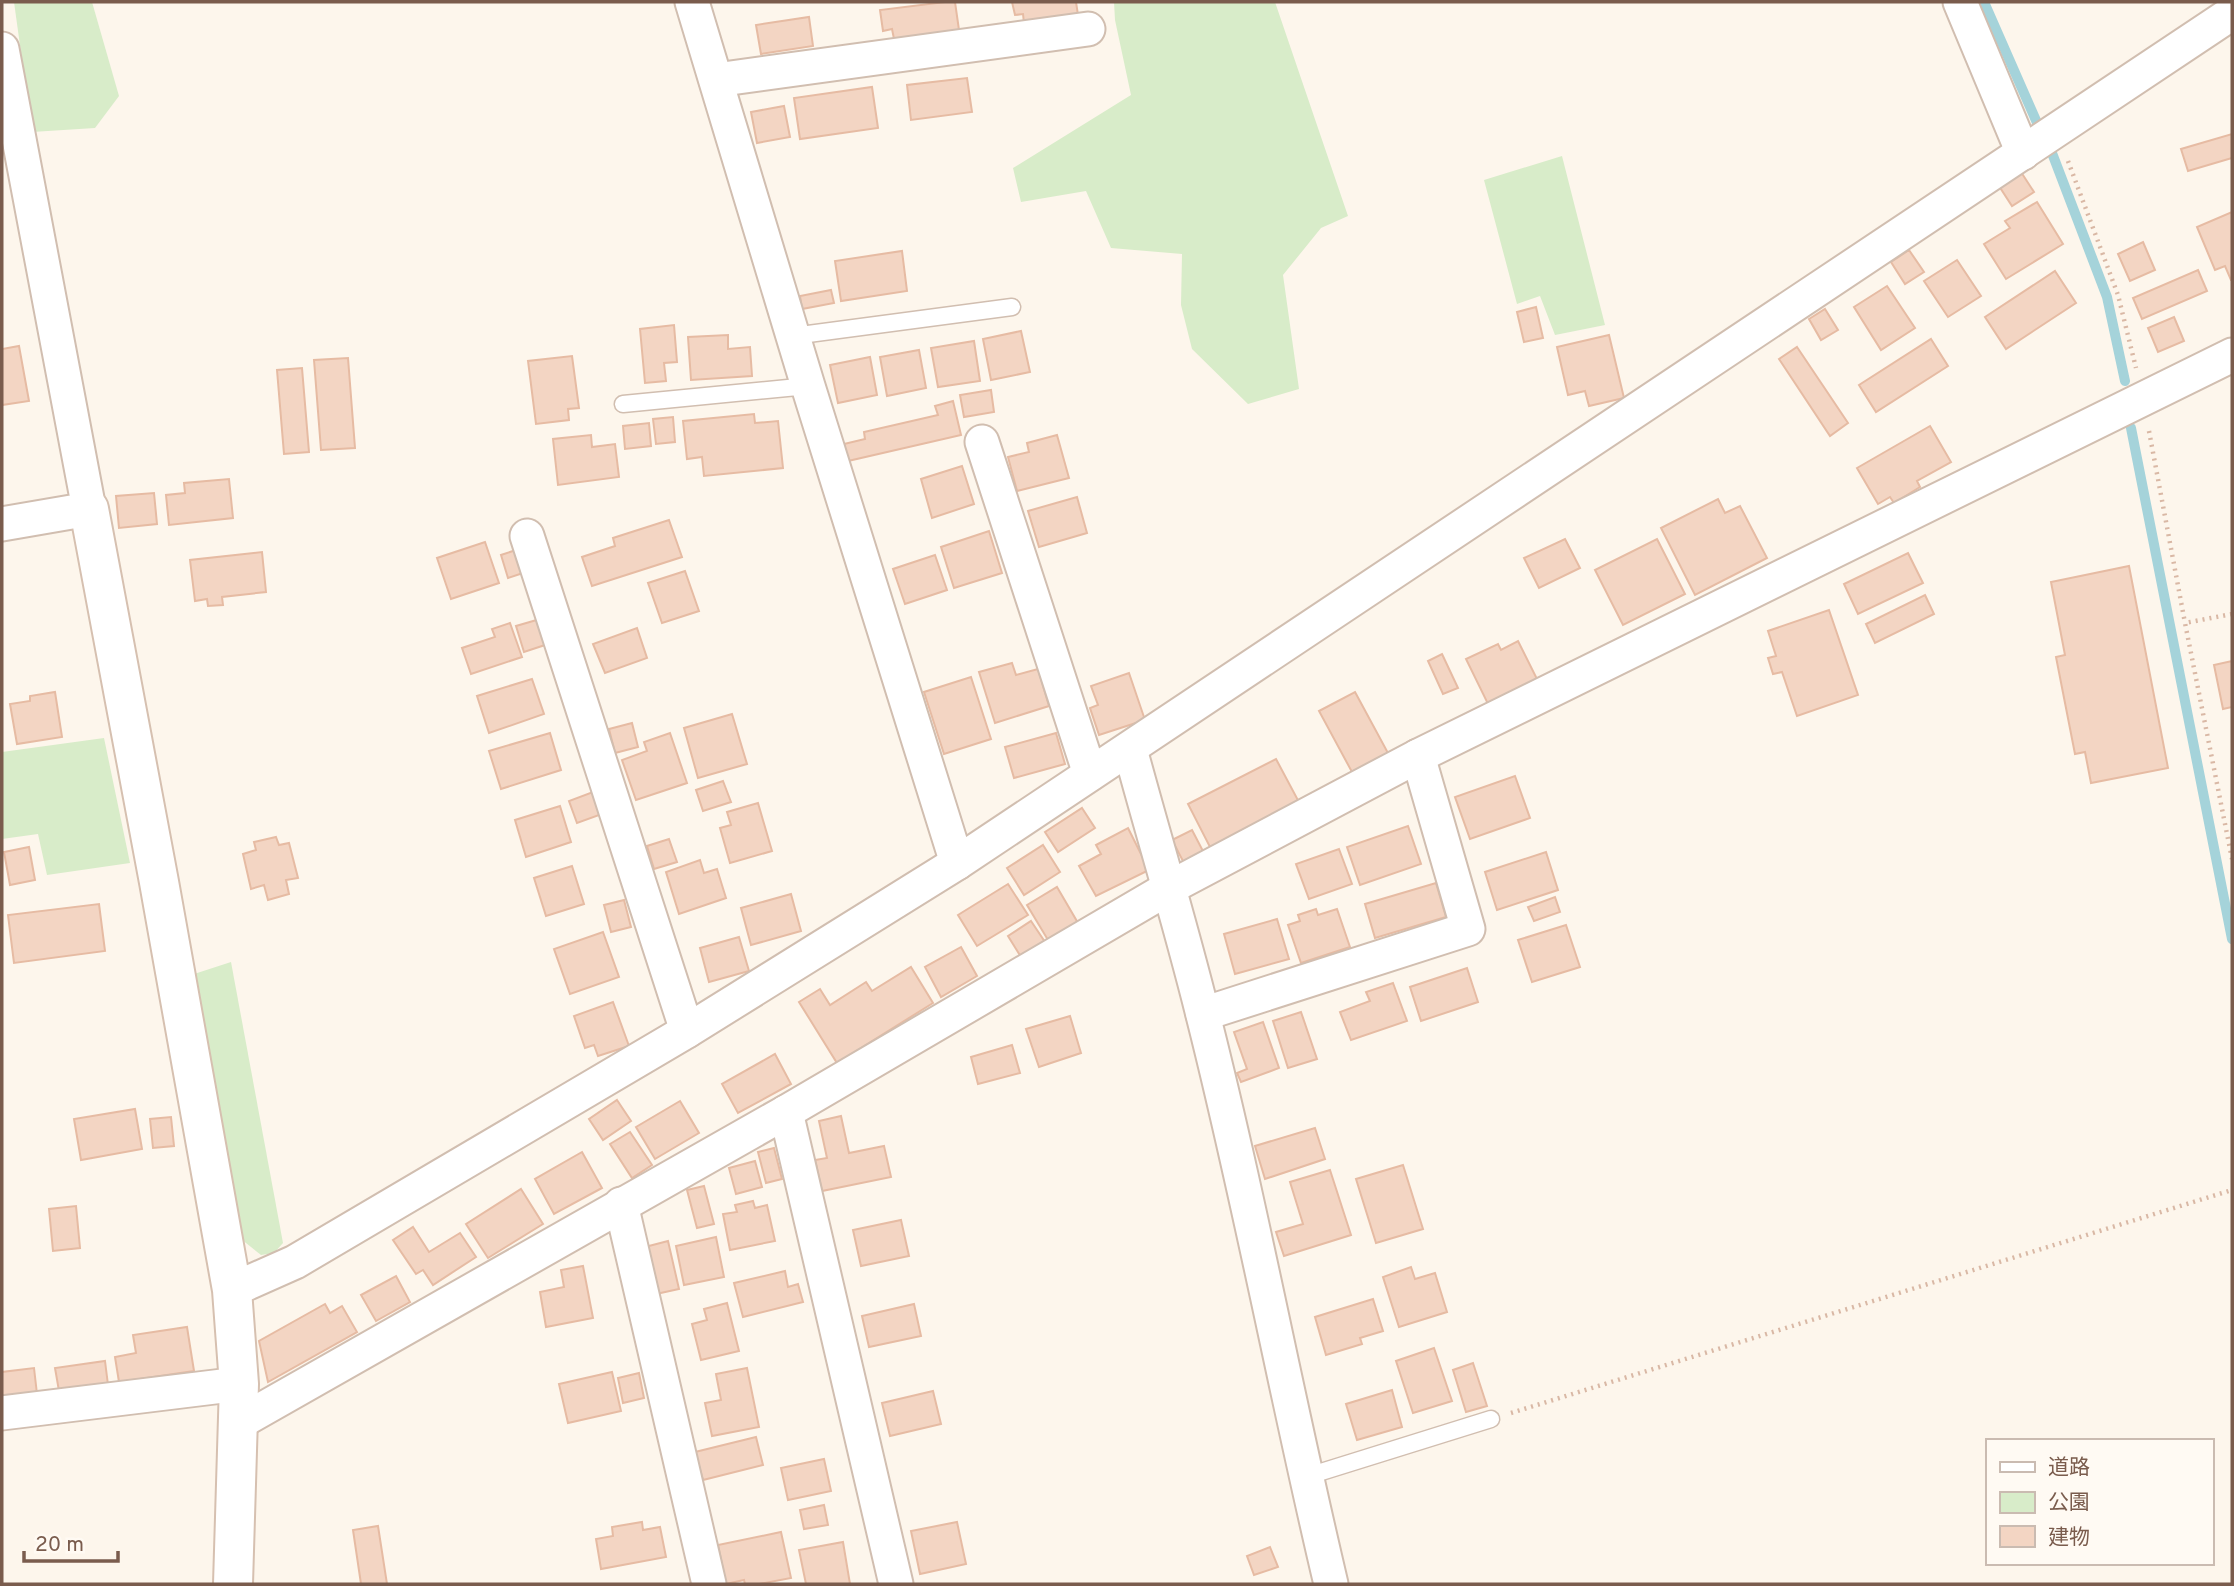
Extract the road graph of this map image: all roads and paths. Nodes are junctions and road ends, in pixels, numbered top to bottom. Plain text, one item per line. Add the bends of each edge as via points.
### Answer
1 (692, 2) edge
2 (1960, 2) edge
3 (2232, 13) edge
4 (1088, 29) dead end
5 (2, 49) edge
6 (716, 80) junction
7 (2023, 153) junction
8 (1012, 307) dead end
9 (793, 336) junction
10 (2232, 355) edge
11 (808, 387) junction
12 (623, 404) dead end
13 (982, 442) dead end
14 (89, 509) junction
15 (2, 524) edge
16 (527, 536) dead end
17 (2232, 614) edge
18 (1130, 749) junction
19 (1418, 756) junction
20 (1090, 774) junction
21 (2232, 859) edge
22 (957, 863) junction
23 (1167, 889) junction
24 (1203, 1014) junction
25 (687, 1031) junction
26 (786, 1112) junction
27 (2232, 1190) edge
28 (621, 1204) junction
29 (232, 1290) junction
30 (239, 1384) junction
31 (2, 1413) edge
32 (1490, 1419) joint
33 (238, 1423) junction
34 (1305, 1477) junction
35 (233, 1584) edge
36 (709, 1584) edge
37 (896, 1584) edge
38 (1331, 1584) edge

1 - 6 street
2 - 7 street
3 - 7 street
4 - 6 street
5 - 14 street
6 - 9 street
7 - 18 street
8 - 9 lane
9 - 11 street
10 - 19 street
11 - 12 lane
11 - 22 street
13 - 20 street
14 - 15 street
14 - 29 street
16 - 25 street
17 - 21 path via 2185,623
18 - 20 street
18 - 23 street
19 - 23 street
19 - 24 street via 1468,929
20 - 22 street
22 - 25 street
23 - 24 street
23 - 26 street
24 - 34 street via 1266,1283
25 - 29 street via 295,1262
26 - 28 street
26 - 37 street
27 - 32 path
28 - 33 street
28 - 36 street
29 - 30 street
30 - 31 street
30 - 33 street
32 - 34 lane
33 - 35 street
34 - 38 street

